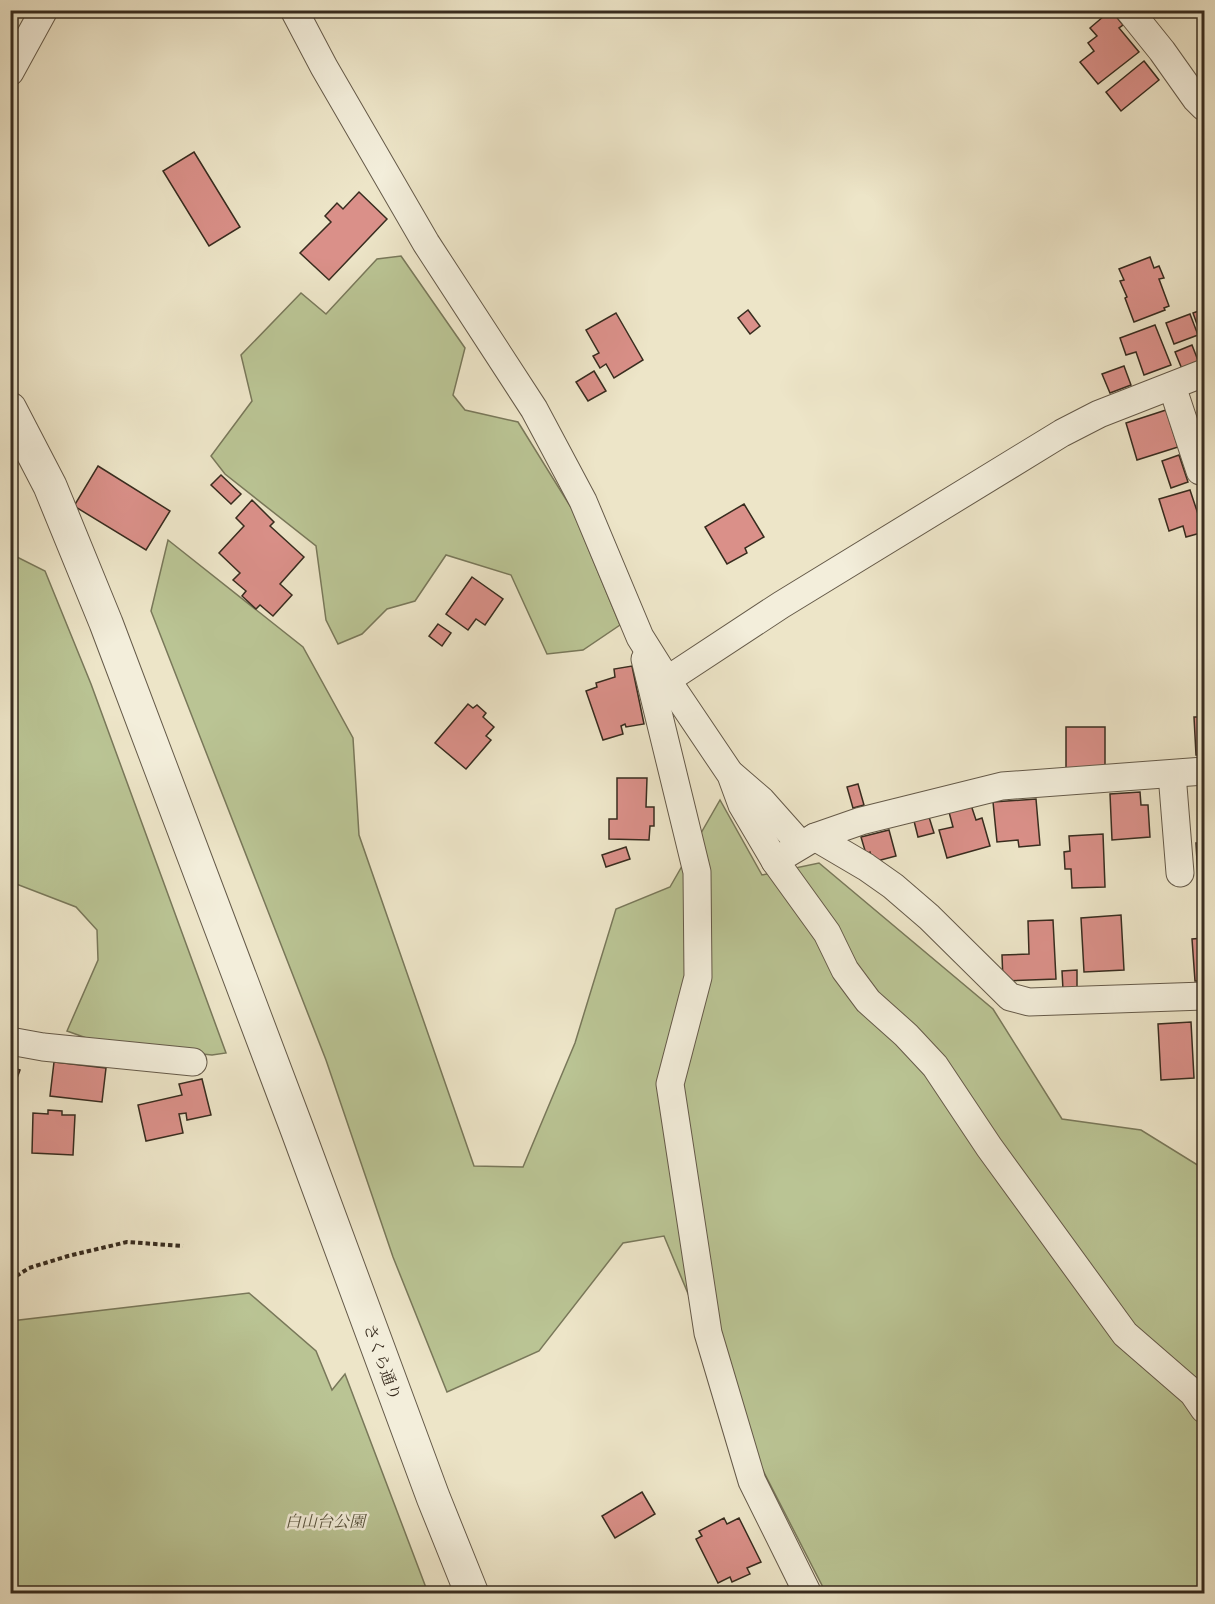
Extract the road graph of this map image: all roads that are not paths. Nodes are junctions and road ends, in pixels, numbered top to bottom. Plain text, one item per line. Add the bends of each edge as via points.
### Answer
1 (44, 10) edge
2 (294, 10) edge
3 (1129, 10) edge
4 (10, 72) edge
5 (1204, 106) edge
6 (1204, 373) edge
7 (1172, 386) junction
8 (10, 409) edge
9 (1204, 469) edge
10 (640, 637) junction
11 (666, 680) junction
12 (1204, 771) edge
13 (1172, 774) junction
14 (731, 775) junction
15 (808, 841) junction
16 (775, 861) junction
17 (1180, 873) dead end
18 (1204, 996) edge
19 (10, 1041) edge
20 (193, 1062) dead end
21 (1204, 1408) edge
22 (472, 1593) edge
23 (808, 1593) edge

1 - 4 street
2 - 10 street via 426,243 534,409 583,501
3 - 5 street
6 - 7 street
7 - 9 street via 1200,471
7 - 11 street via 1062,433
8 - 22 street, さくら通り via 50,486 106,623 432,1497
10 - 11 street
10 - 23 street via 697,872 698,977 670,1084 708,1332 752,1481
11 - 14 street
12 - 13 street
13 - 15 street via 1002,786 861,821
13 - 17 street
14 - 15 street
14 - 16 street via 742,806
15 - 16 street
15 - 18 street via 856,861 893,886 1010,997 1029,1002
16 - 21 street via 827,933 845,970 868,1001 935,1066 1125,1334 1193,1393
19 - 20 street

